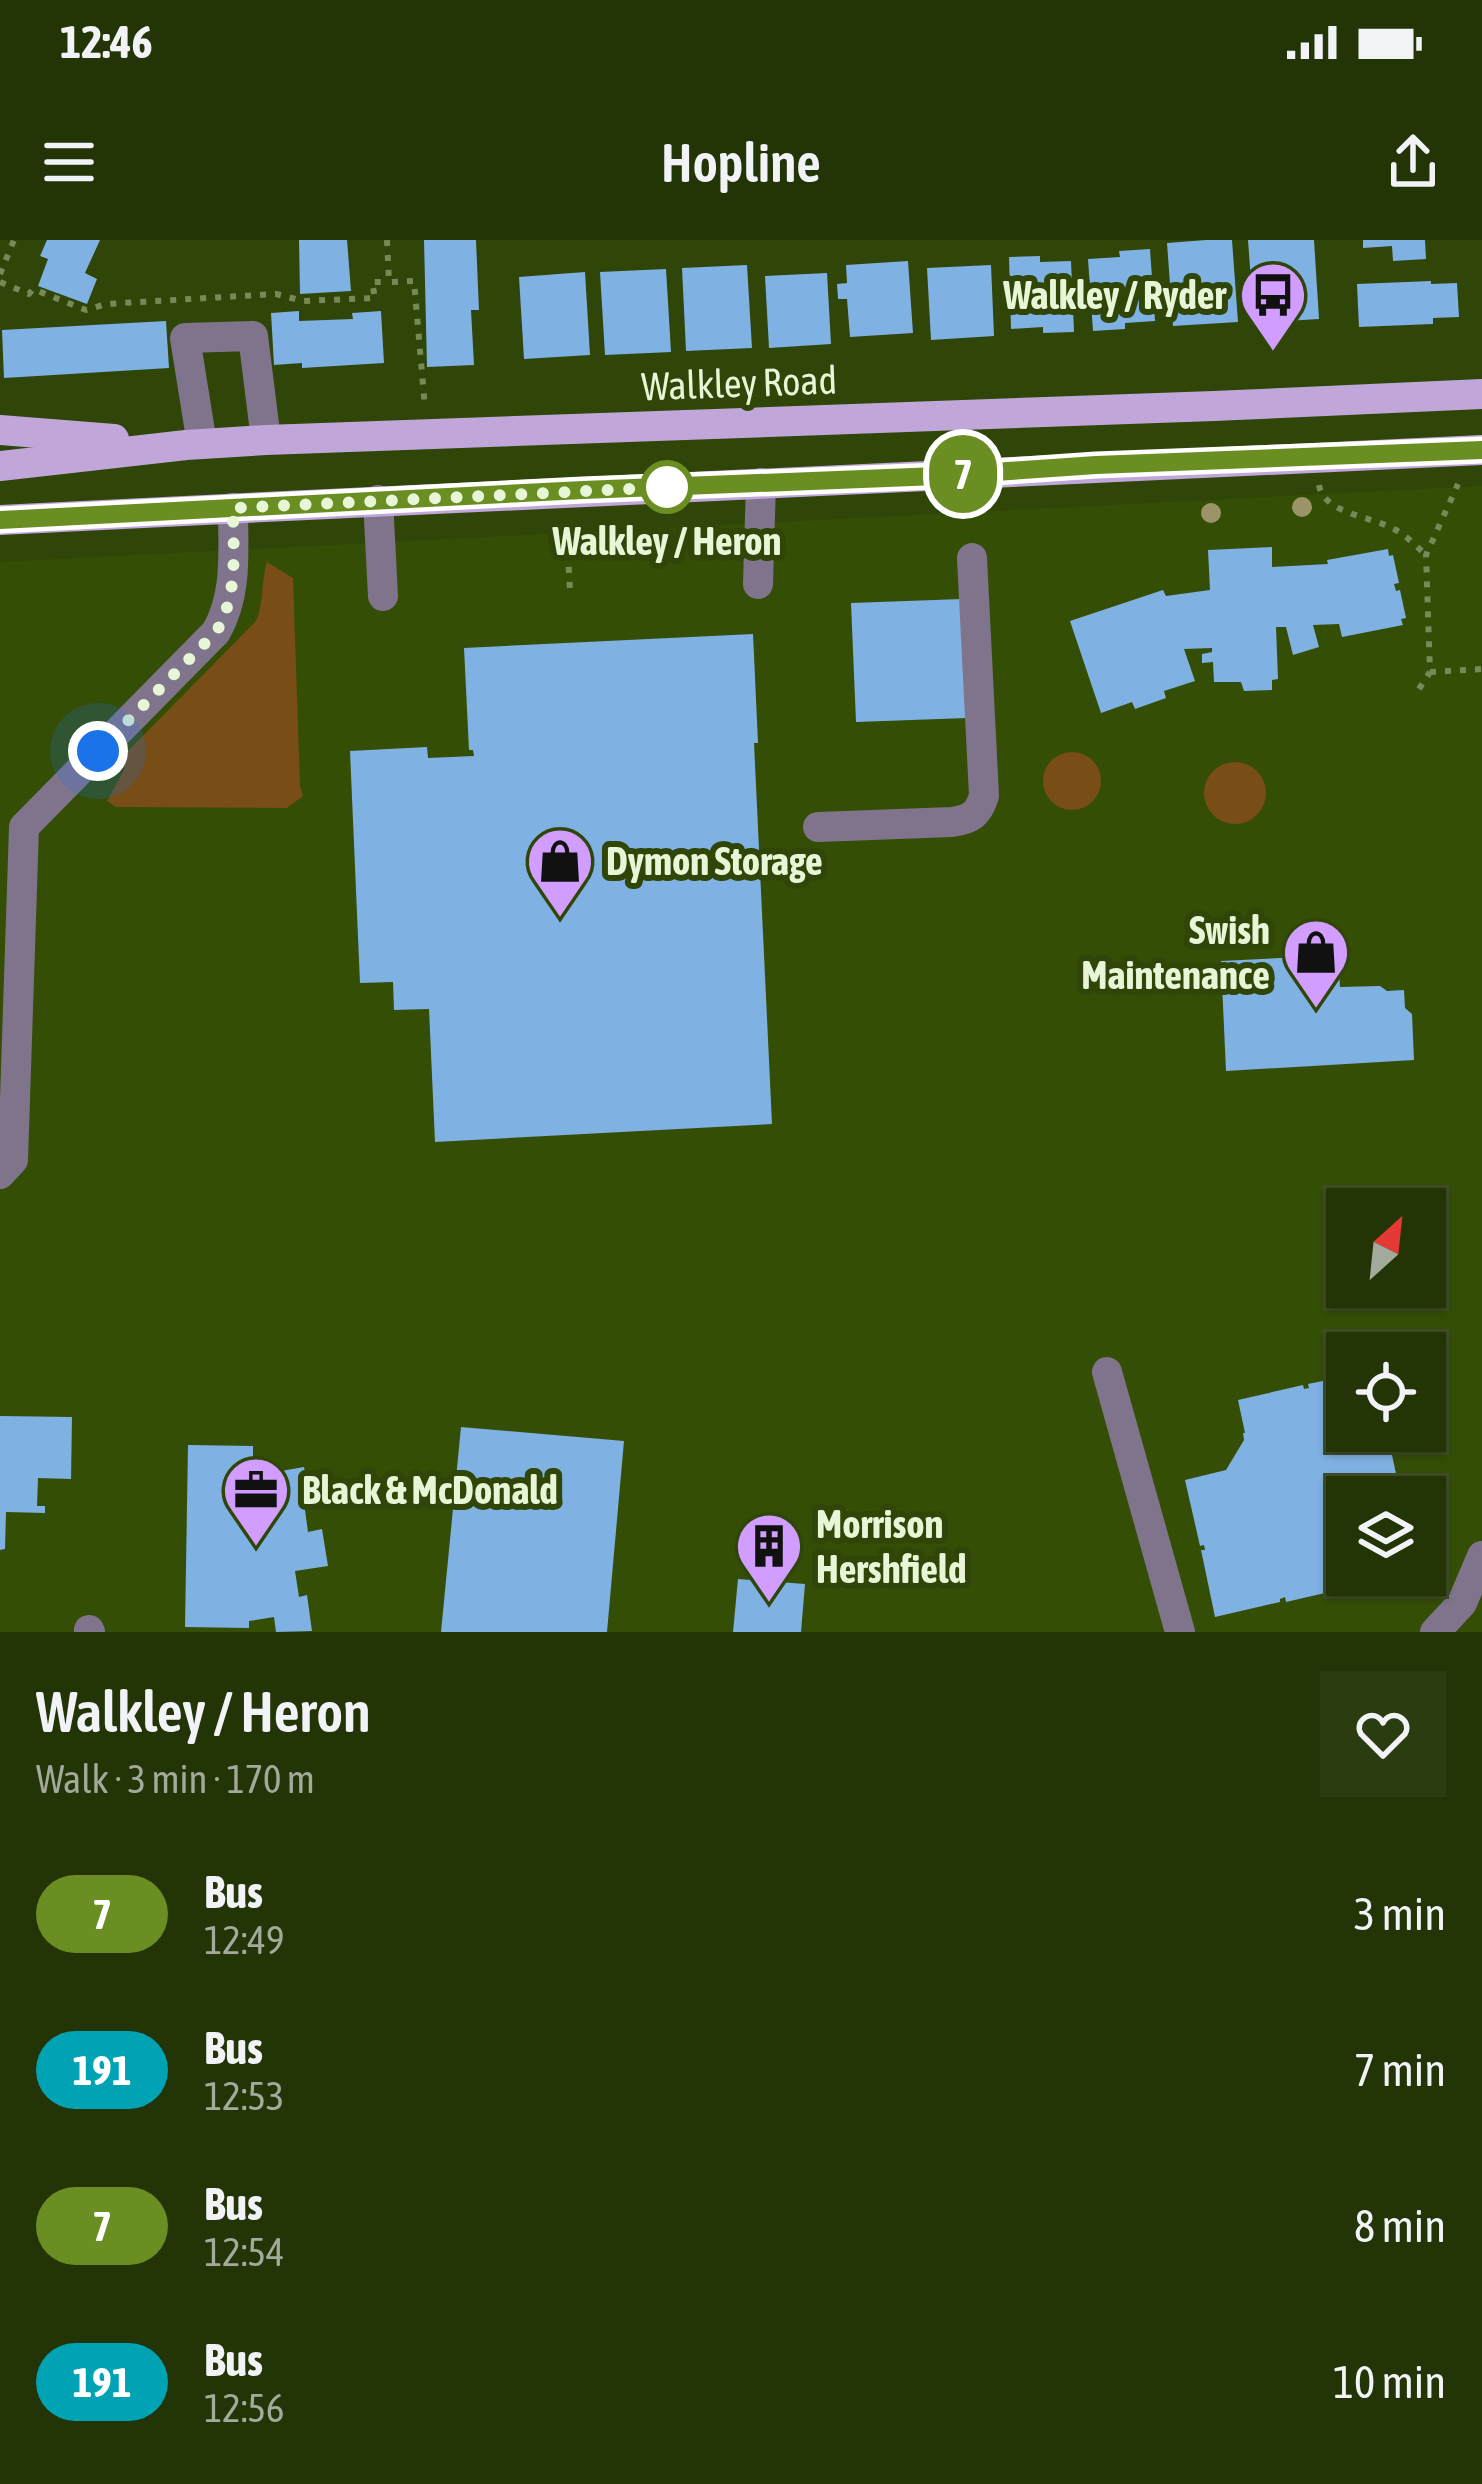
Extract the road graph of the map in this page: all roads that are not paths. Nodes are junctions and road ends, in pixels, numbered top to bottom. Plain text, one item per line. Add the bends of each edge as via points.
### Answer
1 (1482, 394) edge
2 (0, 430) edge
3 (266, 440) junction
4 (194, 444) junction
5 (1482, 450) edge
6 (0, 466) edge
7 (760, 483) junction
8 (378, 500) junction
9 (233, 508) junction
10 (0, 520) edge
11 (972, 558) dead end
12 (758, 584) dead end
13 (382, 596) dead end
14 (818, 826) dead end
15 (0, 1174) edge
16 (1107, 1372) dead end
17 (1482, 1556) edge
18 (1472, 1609) edge
19 (1180, 1632) edge
20 (1435, 1632) edge

1 - 3 main road, Walkley Road
2 - 4 main road
3 - 4 main road, Walkley Road
3 - 4 street via 253,336 185,338
4 - 6 main road, Walkley Road
5 - 7 main road
7 - 8 main road
7 - 12 street
8 - 9 main road
8 - 13 street
9 - 10 main road
9 - 15 street via 231,596 216,632 24,827 13,1160
11 - 14 street via 980,809 952,822
16 - 19 street
17 - 18 street
18 - 20 street

